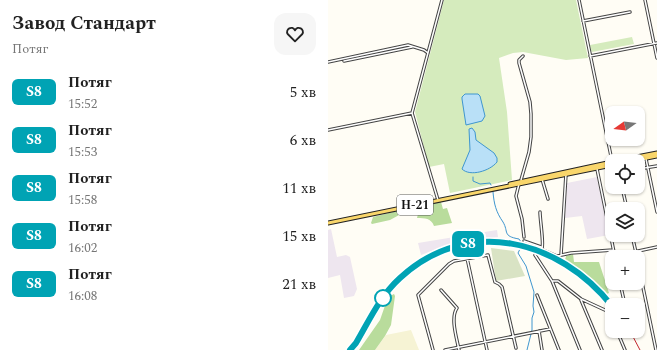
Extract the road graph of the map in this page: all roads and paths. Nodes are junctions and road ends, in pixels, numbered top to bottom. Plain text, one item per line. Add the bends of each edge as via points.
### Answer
1 (442, 0) edge
2 (579, 0) edge
3 (645, 0) edge
4 (630, 12) dead end
5 (584, 21) junction
6 (656, 43) edge
7 (414, 47) junction
8 (428, 53) junction
9 (523, 56) dead end
10 (590, 56) junction
11 (657, 58) edge
12 (344, 61) dead end
13 (328, 62) edge
14 (412, 113) junction
15 (328, 130) edge
16 (657, 153) edge
17 (611, 154) edge
18 (645, 155) edge
19 (657, 156) edge
20 (646, 158) joint
21 (605, 164) edge
22 (605, 165) edge
23 (657, 166) edge
24 (648, 167) junction
25 (597, 168) junction
26 (645, 168) edge
27 (566, 174) junction
28 (542, 179) junction
29 (520, 183) junction
30 (548, 199) dead end
31 (438, 200) junction
32 (540, 212) dead end
33 (657, 212) edge
34 (328, 223) edge
35 (524, 237) dead end
36 (524, 241) dead end
37 (657, 247) edge
38 (542, 248) junction
39 (613, 250) edge
40 (641, 250) edge
41 (605, 251) edge
42 (534, 255) dead end
43 (561, 255) junction
44 (467, 258) junction
45 (552, 281) junction
46 (441, 290) dead end
47 (643, 290) edge
48 (537, 295) dead end
49 (581, 299) junction
50 (605, 310) edge
51 (550, 329) junction
52 (539, 331) junction
53 (513, 336) junction
54 (620, 338) edge
55 (657, 338) edge
56 (653, 339) junction
57 (485, 342) junction
58 (516, 348) dead end
59 (459, 349) edge
60 (433, 350) edge
61 (445, 350) edge
62 (487, 350) edge
63 (542, 350) edge
64 (559, 350) edge
65 (580, 350) edge
66 (602, 350) edge
67 (625, 350) edge
68 (656, 350) edge

1 - 8 street
2 - 5 street
3 - 6 street
4 - 5 street
5 - 10 street
6 - 10 street
6 - 11 street
7 - 8 street
7 - 12 street
7 - 13 street via 408,45
8 - 14 street
9 - 29 street via 519,63 530,102 531,137
10 - 17 street
14 - 15 street
14 - 31 street
16 - 18 main road, Н-21
19 - 20 main road
20 - 24 street
21 - 29 main road, Н-21
22 - 25 main road, Н-21
23 - 24 street
24 - 26 street
24 - 33 street
25 - 27 main road, Н-21
25 - 39 street
27 - 28 main road, Н-21
27 - 43 street
28 - 29 main road, Н-21
28 - 30 street
29 - 31 main road, Н-21
29 - 35 street via 516,196
31 - 34 main road, Н-21
32 - 38 street
36 - 38 street
37 - 40 street
38 - 43 street via 557,256
41 - 43 street
42 - 45 street
44 - 53 street via 488,255 495,282 502,287
44 - 57 street
44 - 60 street via 449,264 418,295
45 - 49 street via 558,281
45 - 65 street
46 - 59 street via 457,308 454,321
47 - 56 street
48 - 51 street
49 - 50 street
49 - 66 street
51 - 52 street
51 - 64 street
52 - 53 street
52 - 63 street
53 - 57 street
53 - 58 street
54 - 67 street
55 - 56 street
56 - 68 street
57 - 59 street
57 - 62 street
59 - 61 street

